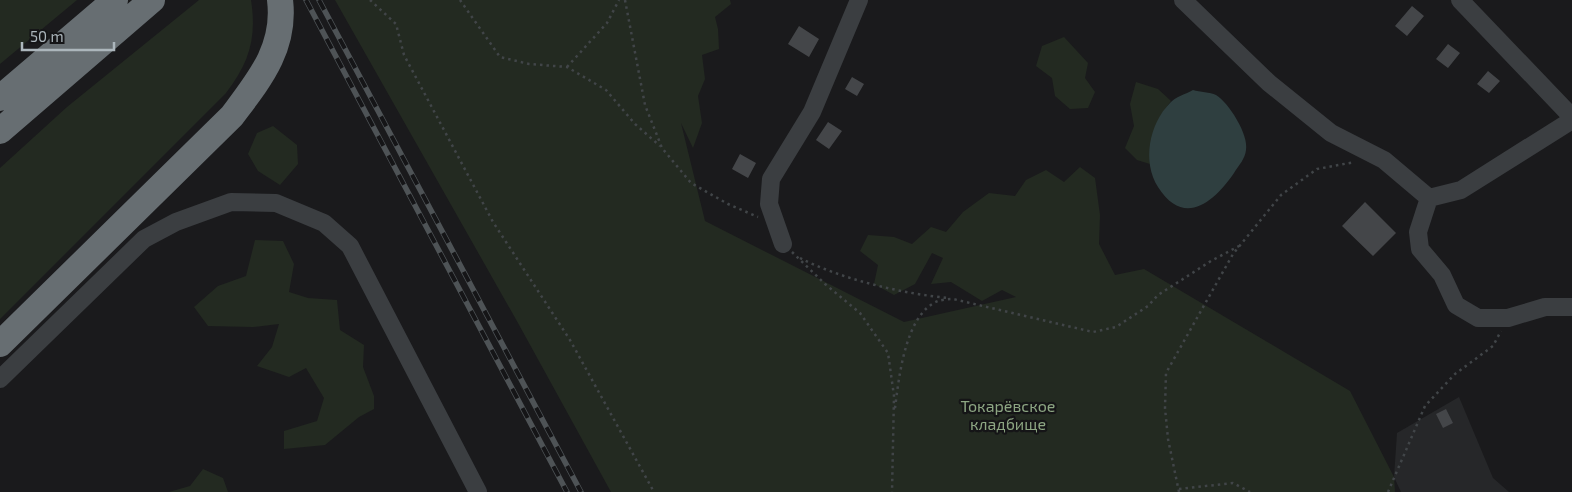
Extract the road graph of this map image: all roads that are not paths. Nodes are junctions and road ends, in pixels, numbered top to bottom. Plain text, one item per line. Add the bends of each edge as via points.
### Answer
1 (116, 0) edge
2 (152, 0) edge
3 (280, 0) edge
4 (859, 0) edge
5 (1183, 0) edge
6 (1460, 0) edge
7 (0, 98) edge
8 (1572, 119) edge
9 (0, 131) edge
10 (1429, 198) junction
11 (783, 244) dead end
12 (1572, 307) edge
13 (0, 344) edge
14 (0, 379) edge
15 (478, 492) edge

1 - 7 highway
2 - 9 highway
3 - 13 highway via 280,33 274,53 264,73 232,116
4 - 11 street via 812,112 771,179 769,204
5 - 10 street via 1269,83 1331,133 1384,160
6 - 8 street
8 - 10 street via 1461,190
10 - 12 street via 1418,232 1420,249 1442,275 1456,305 1478,318 1508,318 1545,307
14 - 15 street via 144,239 176,222 231,202 276,203 324,223 350,246

